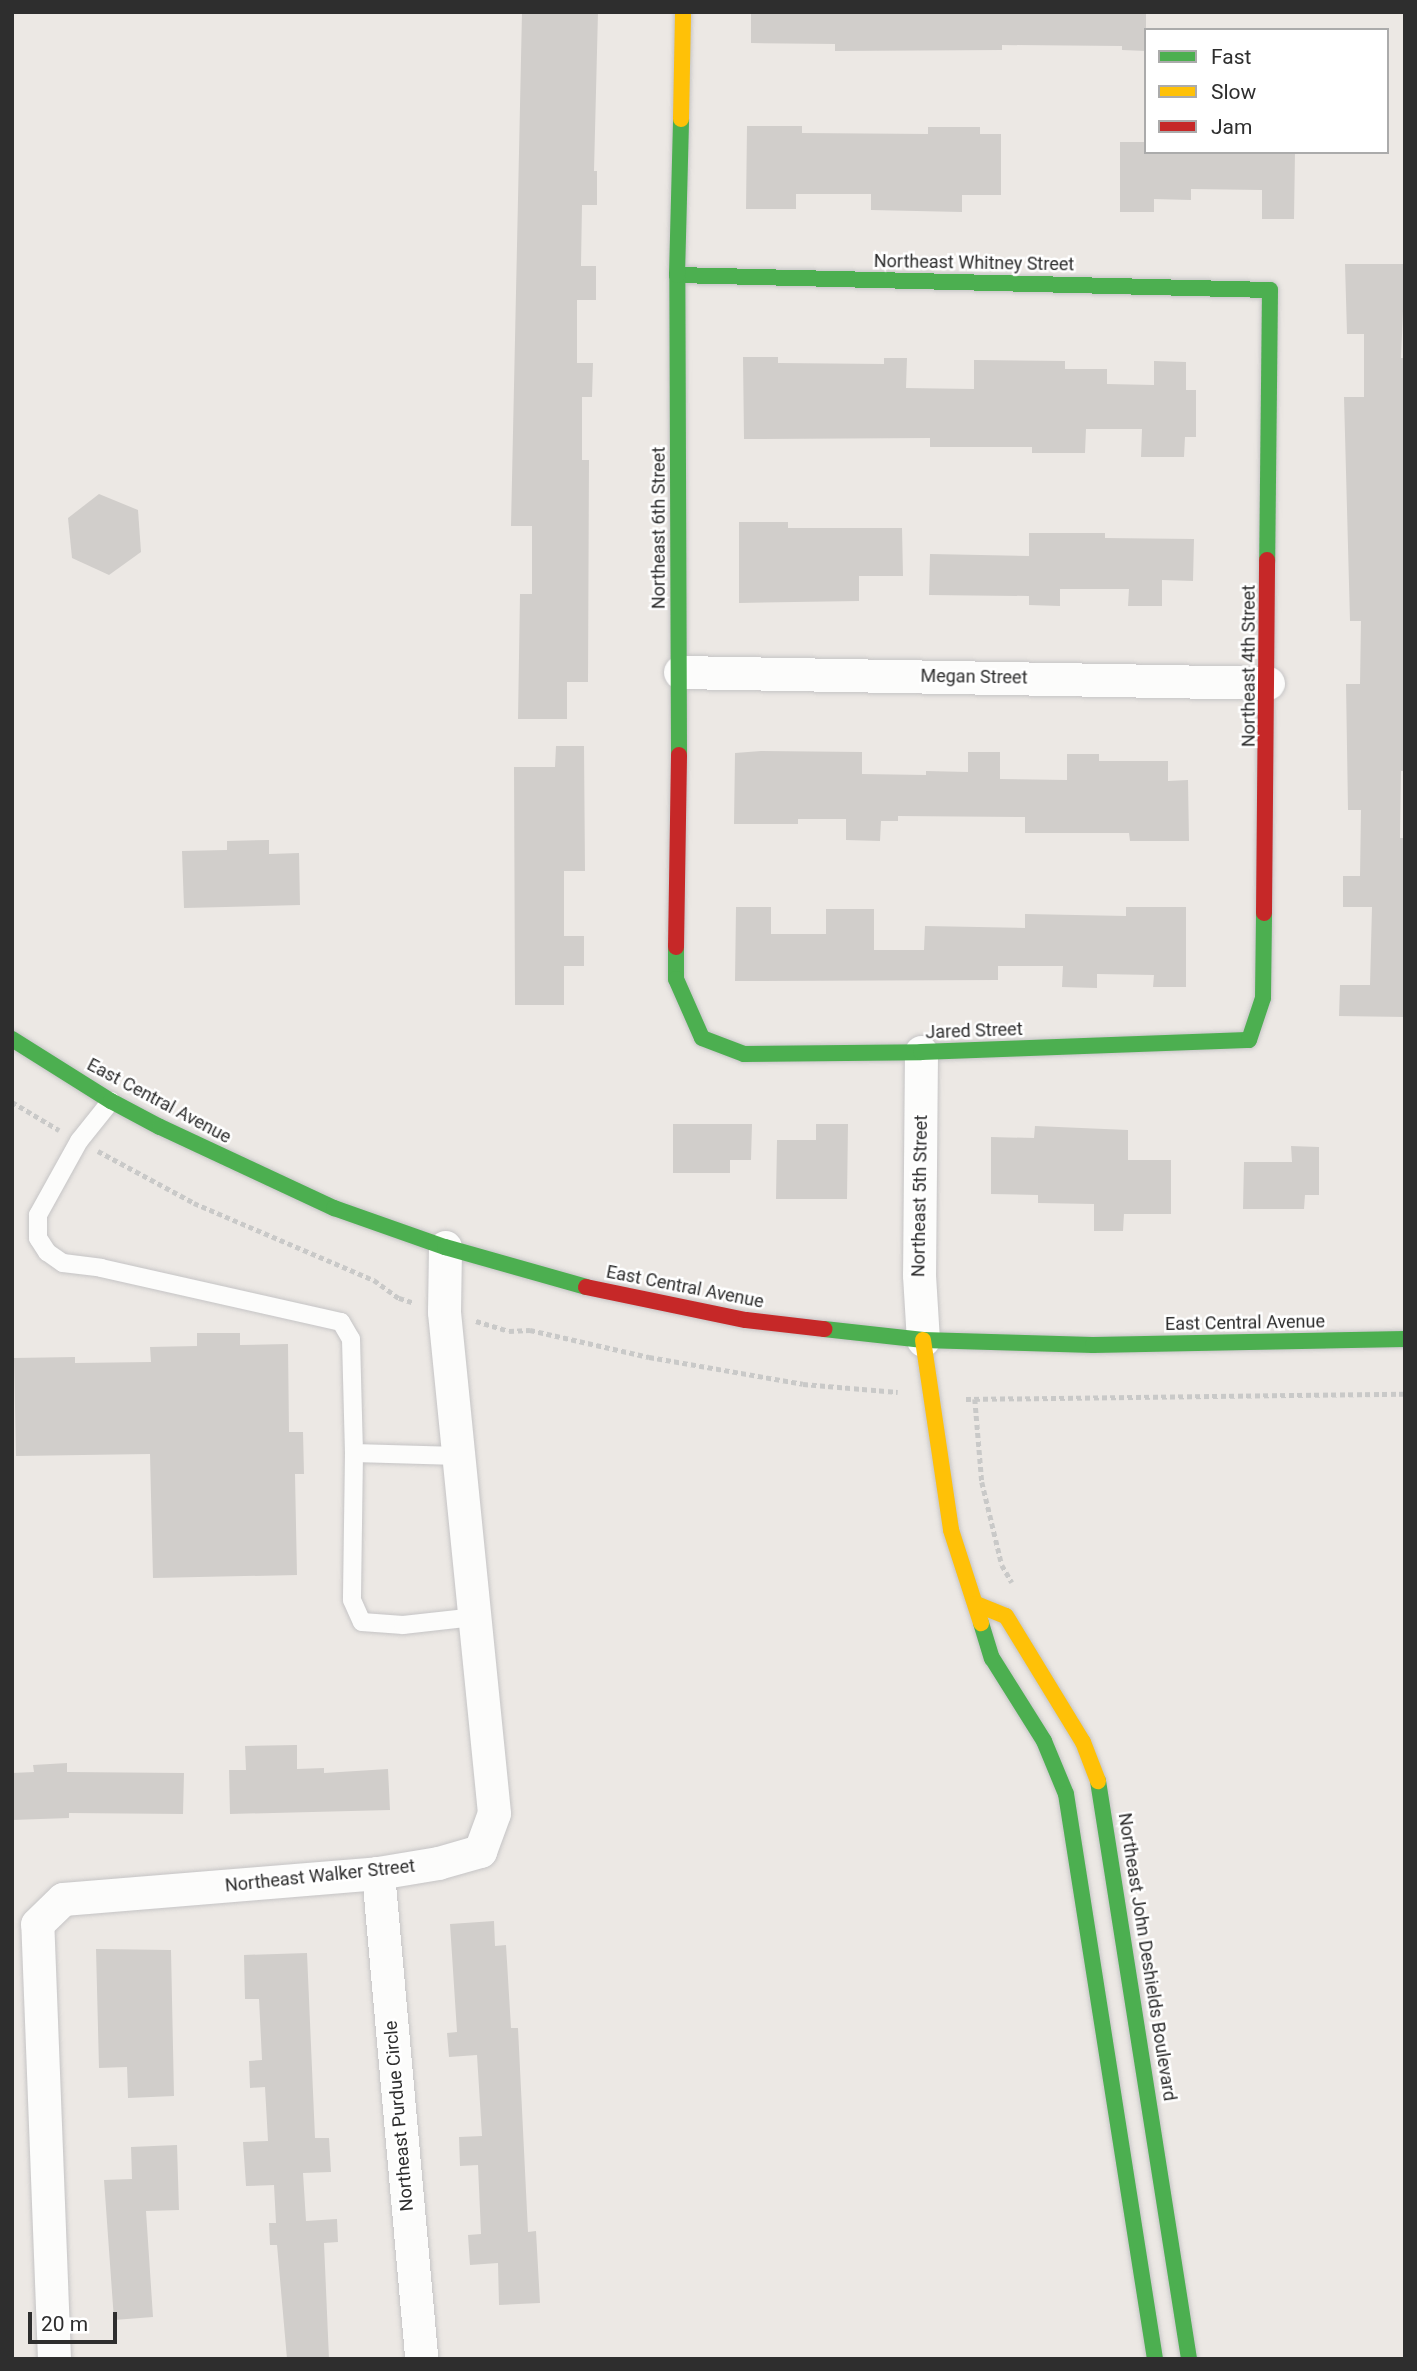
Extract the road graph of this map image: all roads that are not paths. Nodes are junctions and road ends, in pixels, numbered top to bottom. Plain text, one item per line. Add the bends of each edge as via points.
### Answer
1 (682, 12) edge
2 (677, 275) junction
3 (1269, 290) joint
4 (680, 672) junction
5 (1268, 683) junction
6 (702, 1038) joint
7 (12, 1039) edge
8 (1249, 1040) joint
9 (921, 1052) junction
10 (111, 1101) junction
11 (444, 1247) junction
12 (1405, 1339) edge
13 (923, 1340) junction
14 (354, 1453) junction
15 (458, 1456) junction
16 (976, 1604) junction
17 (474, 1617) junction
18 (378, 1873) junction
19 (54, 2359) edge
20 (421, 2359) edge
21 (1155, 2359) edge
22 (1189, 2359) edge

1 - 2 street, Northeast 6th Street
2 - 3 street, Northeast Whitney Street
2 - 4 street, Northeast 6th Street
3 - 5 street, Northeast 4th Street
4 - 5 street, Megan Street
4 - 6 street, Northeast 6th Street via 676,979
5 - 8 street, Northeast 4th Street via 1264,998
6 - 9 street, Jared Street via 744,1054
7 - 10 street, East Central Avenue
8 - 9 street, Jared Street
9 - 13 street, Northeast 5th Street via 919,1275
10 - 11 street, East Central Avenue via 334,1208
10 - 14 lane via 79,1141 38,1215 38,1238 47,1252 64,1262 341,1322 351,1339
11 - 13 street, East Central Avenue via 571,1284 746,1320
11 - 15 street, Northeast Walker Street via 444,1312
12 - 13 street, East Central Avenue via 1093,1345
13 - 16 street via 951,1530
14 - 15 lane
14 - 17 lane via 352,1600 362,1622 403,1625
15 - 17 street, Northeast Walker Street
16 - 21 street via 992,1658 1044,1741 1066,1794
16 - 22 street, Northeast John Deshields Boulevard via 1006,1616 1083,1742 1101,1790
17 - 18 street, Northeast Walker Street via 494,1813 480,1851
18 - 19 street, Northeast Walker Street via 63,1899 37,1924
18 - 20 street, Northeast Purdue Circle

